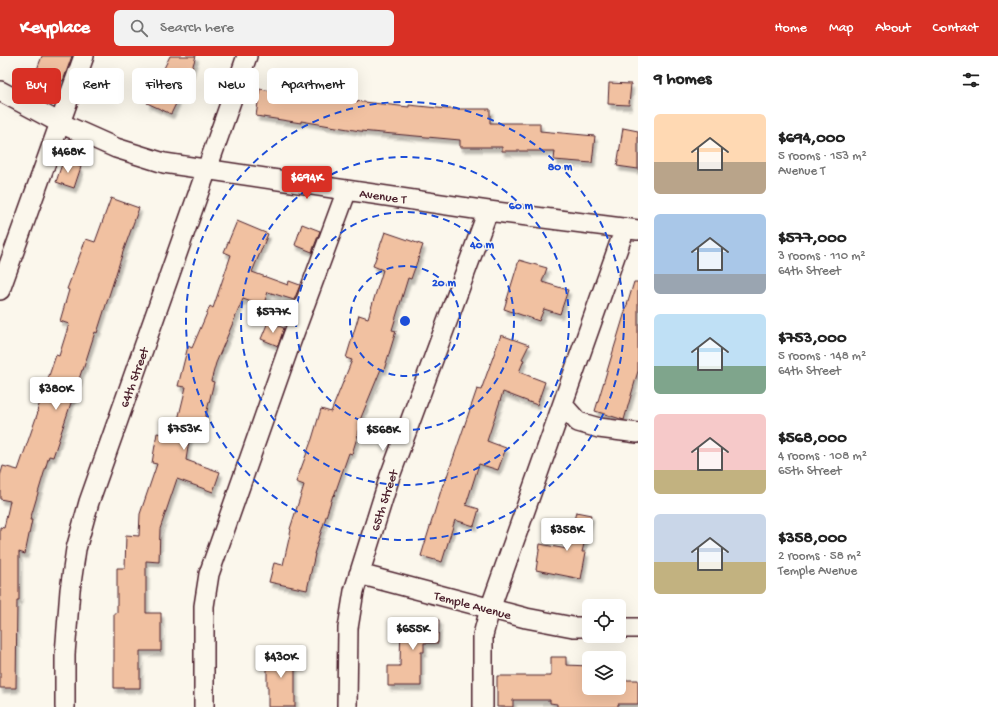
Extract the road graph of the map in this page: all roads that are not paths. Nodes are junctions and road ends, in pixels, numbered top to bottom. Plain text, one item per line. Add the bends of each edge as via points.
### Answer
1 (84, 56) edge
2 (247, 56) edge
3 (0, 91) edge
4 (60, 124) junction
5 (207, 169) junction
6 (347, 190) junction
7 (488, 211) junction
8 (632, 229) edge
9 (0, 290) edge
10 (563, 405) junction
11 (638, 433) edge
12 (359, 574) junction
13 (490, 609) junction
14 (582, 627) edge
15 (626, 628) edge
16 (638, 628) edge
17 (65, 707) edge
18 (204, 707) edge
19 (347, 707) edge
20 (483, 707) edge

1 - 4 street
2 - 5 street, 64th Street
3 - 4 street, Avenue T
4 - 5 street, Avenue T via 116,148 164,163
4 - 9 street
5 - 6 street, Avenue T
5 - 17 street, 64th Street via 89,502 76,549 65,654
6 - 7 street, Avenue T
6 - 18 street via 209,574 204,606
7 - 8 street, Avenue T
7 - 12 street, 65th Street via 390,476
8 - 10 street
10 - 11 street via 578,422 599,428
10 - 13 street
12 - 13 street, Temple Avenue
12 - 19 street, 65th Street via 348,628
13 - 14 street, Temple Avenue
13 - 20 street via 483,636
15 - 16 street

